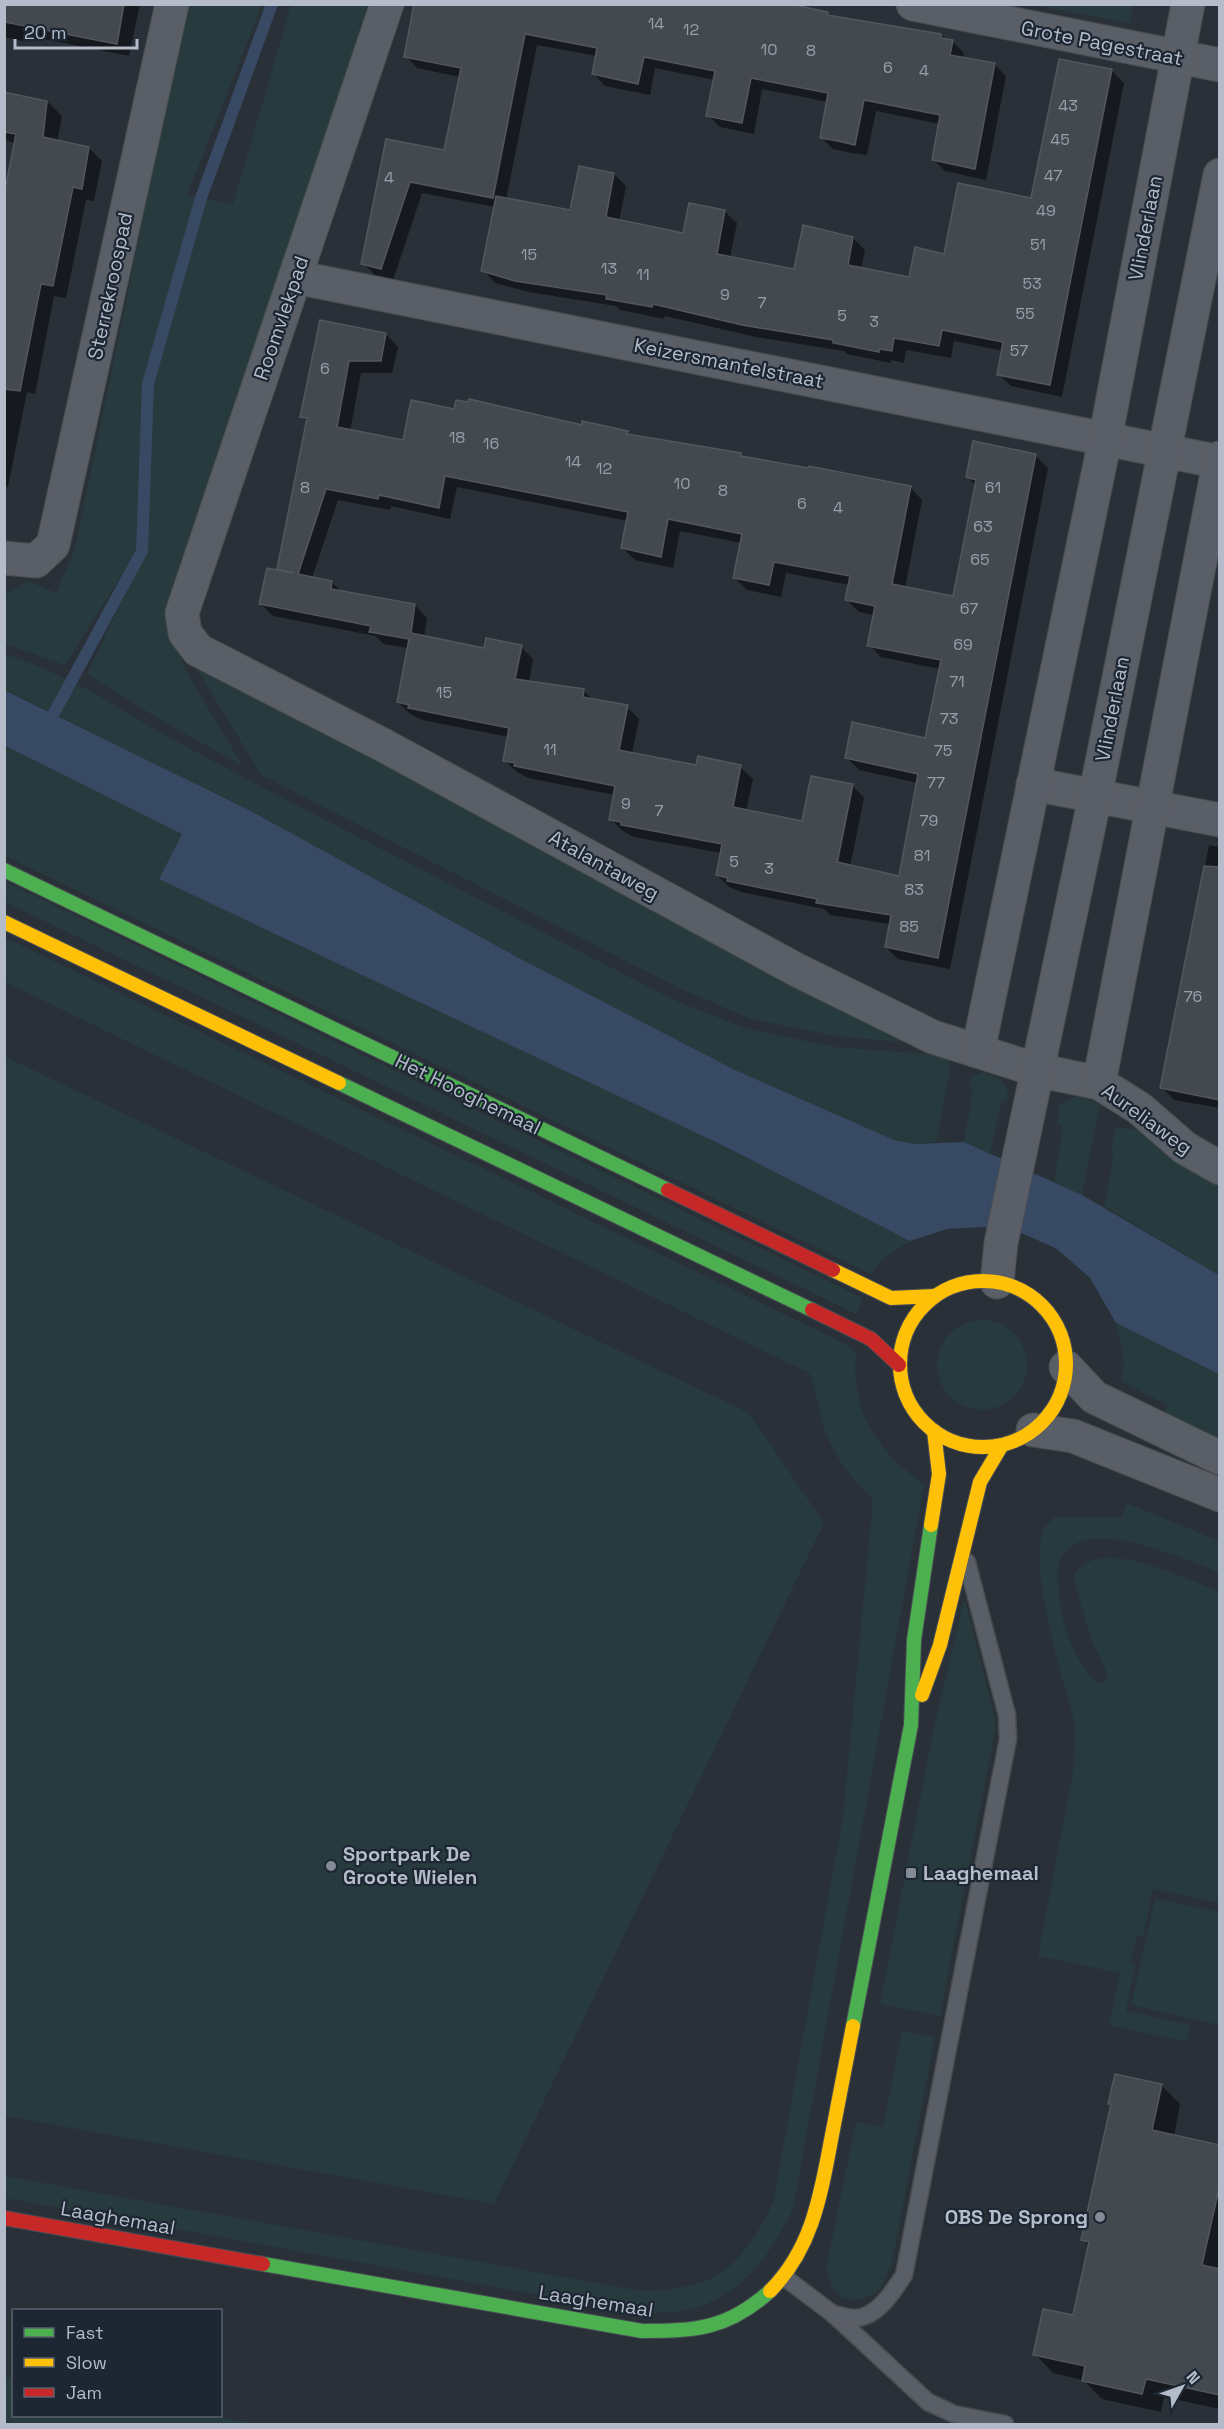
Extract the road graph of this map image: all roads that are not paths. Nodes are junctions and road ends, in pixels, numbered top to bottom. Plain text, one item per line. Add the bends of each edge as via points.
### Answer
1 (172, 4) edge
2 (387, 4) edge
3 (913, 4) edge
4 (1188, 4) edge
5 (1178, 58) junction
6 (1220, 65) edge
7 (1220, 175) edge
8 (295, 277) junction
9 (1105, 441) junction
10 (1163, 450) junction
11 (1219, 461) edge
12 (20, 560) edge
13 (184, 633) joint
14 (1033, 784) junction
15 (1095, 797) junction
16 (1150, 807) junction
17 (1220, 820) edge
18 (4, 870) edge
19 (4, 922) edge
20 (978, 1051) junction
21 (1037, 1070) junction
22 (1099, 1083) junction
23 (1220, 1168) edge
24 (997, 1282) junction
25 (935, 1296) junction
26 (900, 1365) junction
27 (1066, 1367) junction
28 (1033, 1430) junction
29 (934, 1431) junction
30 (1002, 1445) junction
31 (1220, 1458) edge
32 (1220, 1495) edge
33 (963, 1551) junction
34 (911, 1725) junction
35 (4, 2218) edge
36 (784, 2277) junction
37 (833, 2314) junction
38 (1005, 2424) edge

1 - 12 street, Sterrekroospad via 53,545
2 - 8 street, Roomvlekpad
3 - 5 street, Grote Pagestraat
4 - 5 street, Vlinderlaan
5 - 6 street, Grote Pagestraat
5 - 9 street, Vlinderlaan
7 - 10 street, Vlinderlaan
8 - 9 street, Keizersmantelstraat
8 - 13 street, Roomvlekpad via 182,613
9 - 10 street, Keizersmantelstraat
9 - 14 street, Vlinderlaan
10 - 11 street, Keizersmantelstraat
10 - 15 street, Vlinderlaan
11 - 16 street
13 - 20 street, Atalantaweg via 198,650 385,746 797,970 933,1037
14 - 15 street
14 - 20 street, Vlinderlaan
15 - 16 street
15 - 21 street, Vlinderlaan
16 - 17 street
16 - 22 street
18 - 25 street, Het Hooghemaal via 891,1298
19 - 26 street via 871,1339
20 - 21 street, Atalantaweg
21 - 22 street, Aureliaweg
21 - 24 street, Vlinderlaan via 1001,1243
22 - 23 street, Aureliaweg via 1139,1108 1185,1148
24 - 25 street via 965,1283
24 - 27 street via 1039,1303 1054,1321 1063,1343
25 - 26 street via 908,1326
26 - 29 street via 909,1402
27 - 28 street via 1062,1391 1050,1413
27 - 31 street via 1094,1397
28 - 30 street
28 - 32 street via 1073,1436
29 - 30 street via 966,1446
29 - 34 street, Laaghemaal via 939,1474 914,1640
30 - 33 street, Laaghemaal via 981,1482
33 - 34 street, Laaghemaal via 940,1645
33 - 37 lane via 1007,1715 1008,1739 904,2275 875,2310 858,2318
34 - 36 street, Laaghemaal via 818,2206 804,2245
35 - 36 street, Laaghemaal via 642,2331 691,2331 728,2320 755,2304
36 - 37 lane
37 - 38 lane via 928,2402 954,2414

